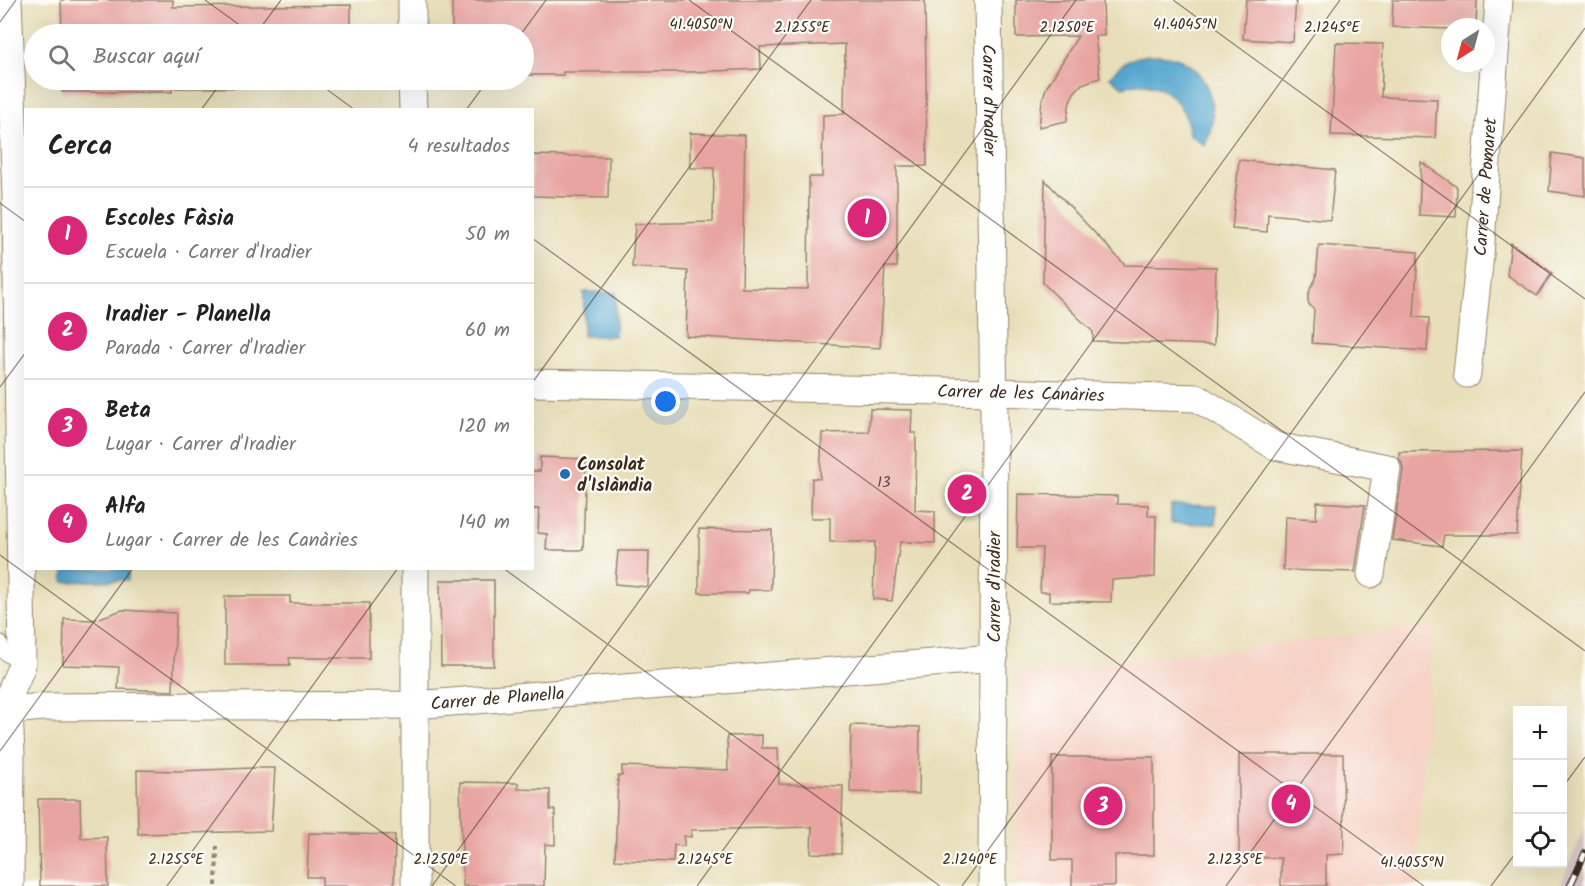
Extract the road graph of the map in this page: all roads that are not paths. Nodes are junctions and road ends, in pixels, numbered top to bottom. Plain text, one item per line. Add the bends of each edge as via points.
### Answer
1 (8, 0) edge
2 (412, 0) edge
3 (988, 0) edge
4 (1500, 0) edge
5 (412, 24) edge
6 (412, 90) edge
7 (412, 108) edge
8 (16, 195) junction
9 (0, 218) edge
10 (1467, 374) dead end
11 (534, 382) edge
12 (993, 392) junction
13 (415, 570) edge
14 (1371, 574) dead end
15 (0, 642) edge
16 (994, 658) junction
17 (22, 665) junction
18 (415, 705) junction
19 (5, 711) edge
20 (10, 886) edge
21 (415, 886) edge
22 (992, 886) edge

1 - 8 street
2 - 5 street
3 - 12 street, Carrer d'Iradier
4 - 10 street, Carrer de Pomaret
6 - 7 street
8 - 9 lane
8 - 17 street
11 - 12 street, Carrer de les Canàries
12 - 14 street, Carrer de les Canàries via 1197,398 1275,446 1387,468
12 - 16 street, Carrer d'Iradier
13 - 18 street
15 - 17 lane via 3,651
16 - 18 street, Carrer de Planella
16 - 22 street, Carrer d'Iradier
17 - 19 street
18 - 19 street, Carrer de Planella via 43,706
18 - 21 street
19 - 20 street via 11,754

